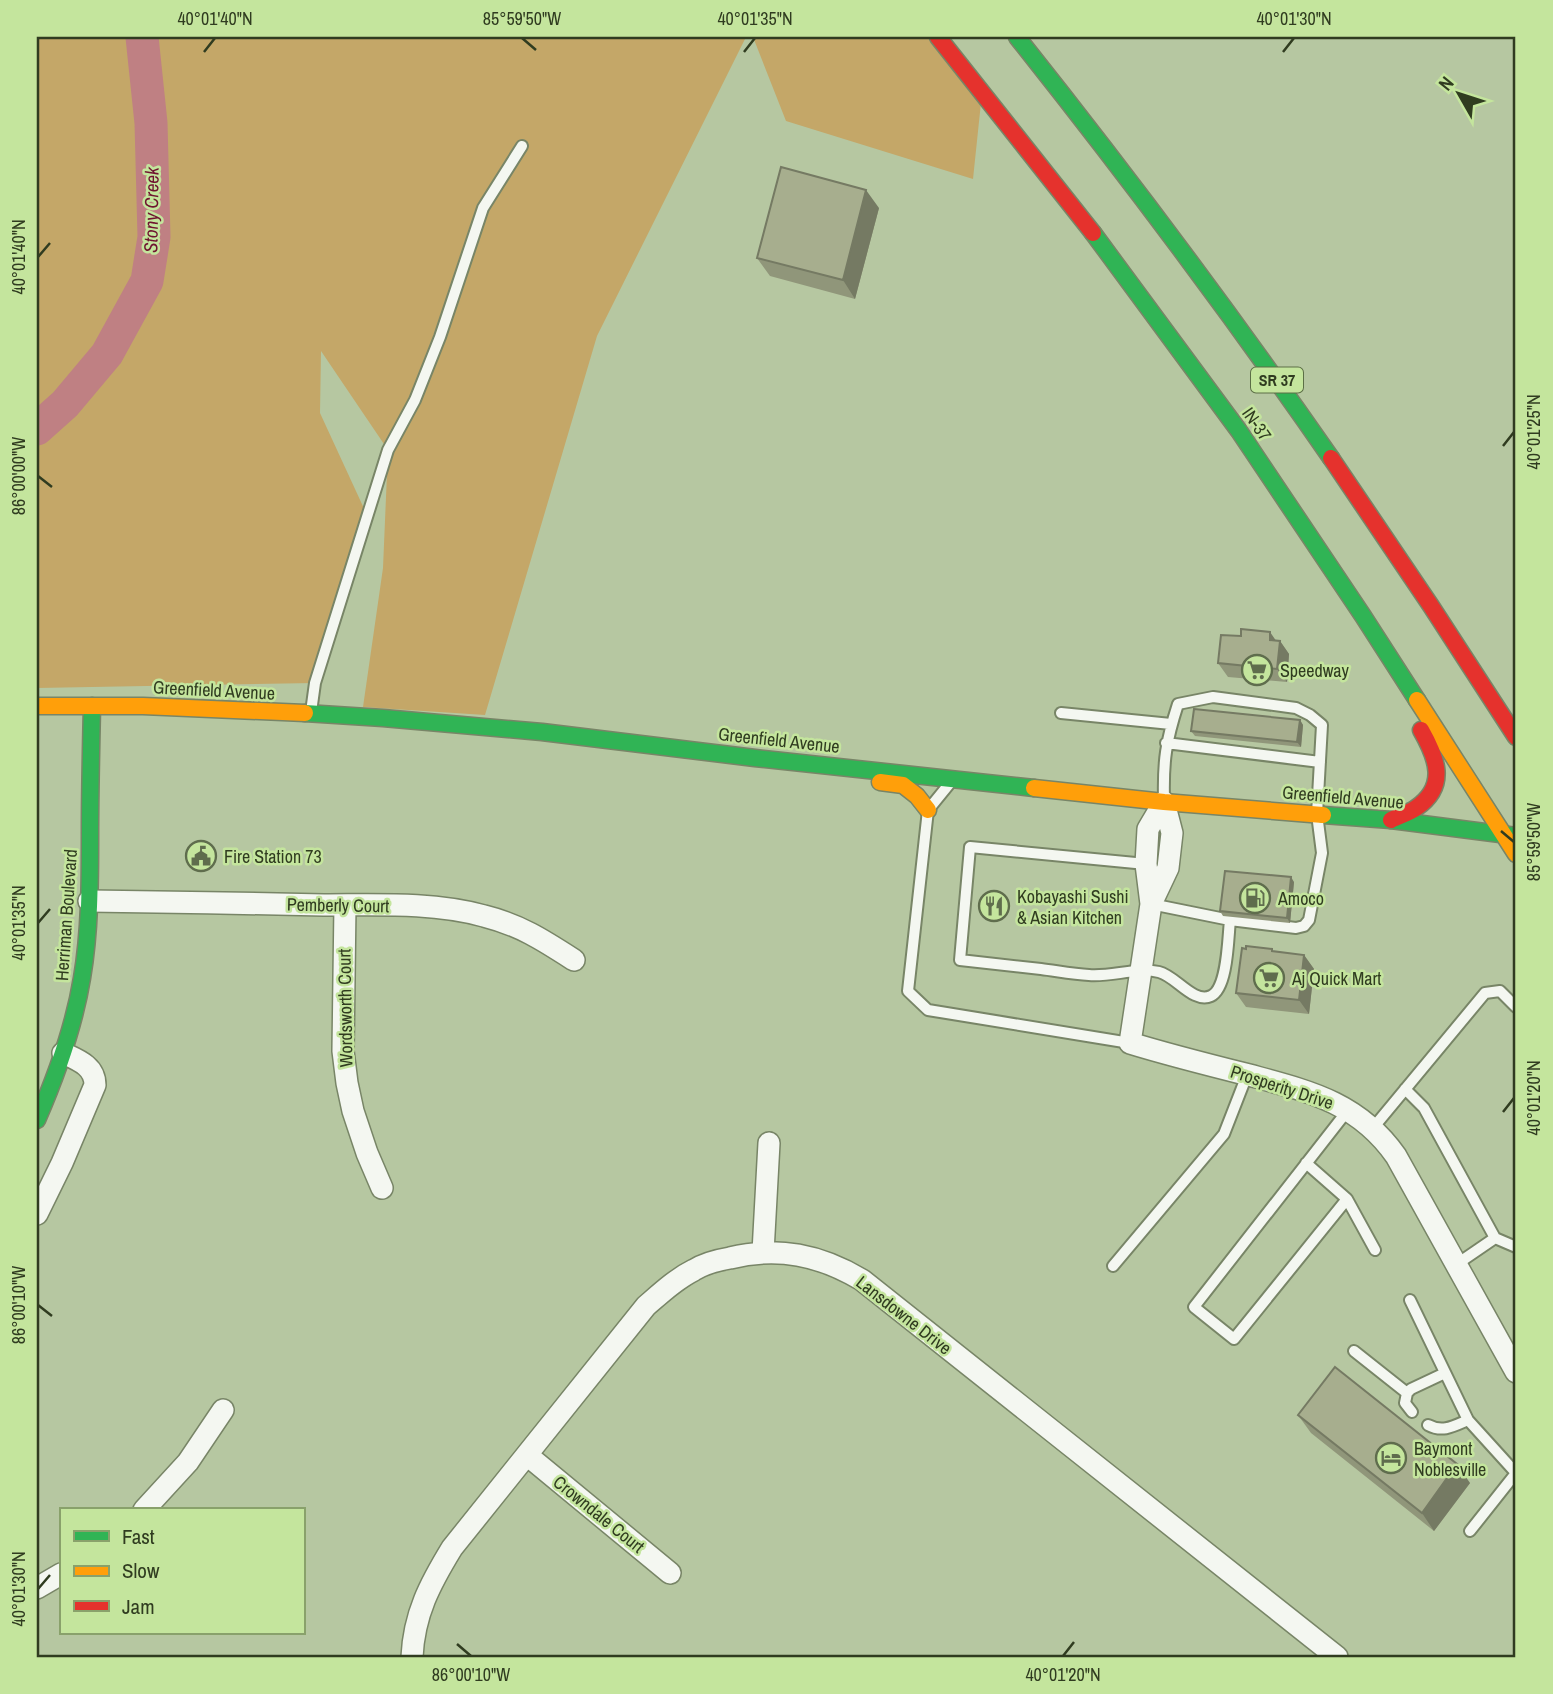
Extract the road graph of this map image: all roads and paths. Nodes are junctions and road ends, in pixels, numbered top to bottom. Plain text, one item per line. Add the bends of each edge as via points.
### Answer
1 (938, 37) edge
2 (1017, 37) edge
3 (522, 146) dead end
4 (1239, 431) junction
5 (37, 706) edge
6 (92, 706) junction
7 (1061, 713) dead end
8 (310, 714) junction
9 (1171, 724) junction
10 (1516, 737) edge
11 (1166, 743) junction
12 (704, 751) junction
13 (1320, 762) junction
14 (953, 779) junction
15 (1164, 802) junction
16 (928, 810) junction
17 (1317, 814) junction
18 (1391, 820) junction
19 (1510, 835) edge
20 (1516, 854) edge
21 (1146, 864) junction
22 (89, 901) junction
23 (1151, 904) junction
24 (345, 905) junction
25 (1230, 919) junction
26 (574, 960) dead end
27 (1141, 971) junction
28 (1516, 1007) edge
29 (1130, 1043) junction
30 (63, 1053) junction
31 (1247, 1075) junction
32 (1405, 1089) junction
33 (1348, 1110) junction
34 (37, 1120) edge
35 (1373, 1128) junction
36 (768, 1143) dead end
37 (1306, 1163) junction
38 (382, 1188) dead end
39 (1348, 1199) junction
40 (37, 1214) edge
41 (1495, 1238) junction
42 (1516, 1247) edge
43 (1375, 1250) dead end
44 (763, 1252) junction
45 (1457, 1264) junction
46 (1114, 1266) dead end
47 (1410, 1300) dead end
48 (1354, 1351) dead end
49 (1516, 1372) edge
50 (1445, 1373) junction
51 (1407, 1393) junction
52 (223, 1410) dead end
53 (1412, 1412) dead end
54 (1468, 1420) junction
55 (1428, 1425) dead end
56 (527, 1455) junction
57 (1516, 1473) edge
58 (146, 1508) edge
59 (1470, 1531) dead end
60 (670, 1573) dead end
61 (60, 1575) edge
62 (37, 1588) edge
63 (412, 1657) edge
64 (1337, 1657) edge

1 - 4 main road, IN-37 via 1097,238
2 - 10 main road, SR 37 via 1261,357
3 - 8 lane via 483,208 415,400 388,450 315,683
4 - 18 main road via 1238,457 1433,753 1438,772 1430,794 1416,808
4 - 19 main road, IN-37
5 - 6 main road, Greenfield Avenue
6 - 8 main road, Greenfield Avenue
6 - 22 main road, Herriman Boulevard
7 - 9 lane
8 - 12 main road, Greenfield Avenue via 542,732
9 - 11 lane
9 - 13 lane via 1178,704 1213,697 1296,708 1322,725
11 - 13 lane
11 - 15 lane
12 - 14 main road, Greenfield Avenue
12 - 16 main road via 774,771 904,785
13 - 17 lane
14 - 15 main road, Greenfield Avenue
14 - 16 lane
15 - 17 main road, Greenfield Avenue
15 - 21 street via 1148,829
15 - 23 street via 1172,833 1168,868
16 - 29 lane via 908,991 928,1010
17 - 18 main road, Greenfield Avenue
17 - 25 lane via 1322,853 1309,920 1296,928
18 - 19 main road, Greenfield Avenue
19 - 20 main road, IN-37
21 - 23 street
21 - 27 lane via 970,846 960,960 1092,976
22 - 24 street, Pemberly Court
22 - 30 main road, Herriman Boulevard via 80,993
23 - 25 lane
23 - 27 street
24 - 26 street, Pemberly Court via 422,907 485,916 527,930
24 - 38 street, Wordsworth Court via 343,1051 347,1083
25 - 27 lane via 1223,979 1211,996 1193,994 1158,972
27 - 29 street
28 - 32 lane via 1500,992 1485,993
29 - 31 street, Prosperity Drive
30 - 34 main road, Herriman Boulevard
30 - 40 street via 87,1065 95,1085
31 - 33 street, Prosperity Drive via 1318,1095
31 - 46 lane via 1224,1135
32 - 35 lane
32 - 41 lane via 1424,1108
33 - 35 street, Prosperity Drive
33 - 37 lane
35 - 45 street, Prosperity Drive via 1395,1156
36 - 44 street
37 - 39 lane
37 - 39 lane via 1194,1307 1234,1339
39 - 43 lane
41 - 42 lane
41 - 45 lane
44 - 56 street, Lansdowne Drive via 713,1261 664,1290 646,1306
44 - 64 street, Lansdowne Drive via 804,1255 862,1280
45 - 49 street, Prosperity Drive
47 - 50 lane
48 - 51 lane
50 - 51 lane
50 - 54 lane
51 - 53 lane via 1405,1403
52 - 58 street via 187,1462
54 - 55 lane via 1447,1429
54 - 57 lane
56 - 60 street, Crowndale Court
56 - 63 street, Lansdowne Drive via 467,1528 432,1581 417,1622
57 - 59 lane
61 - 62 street

